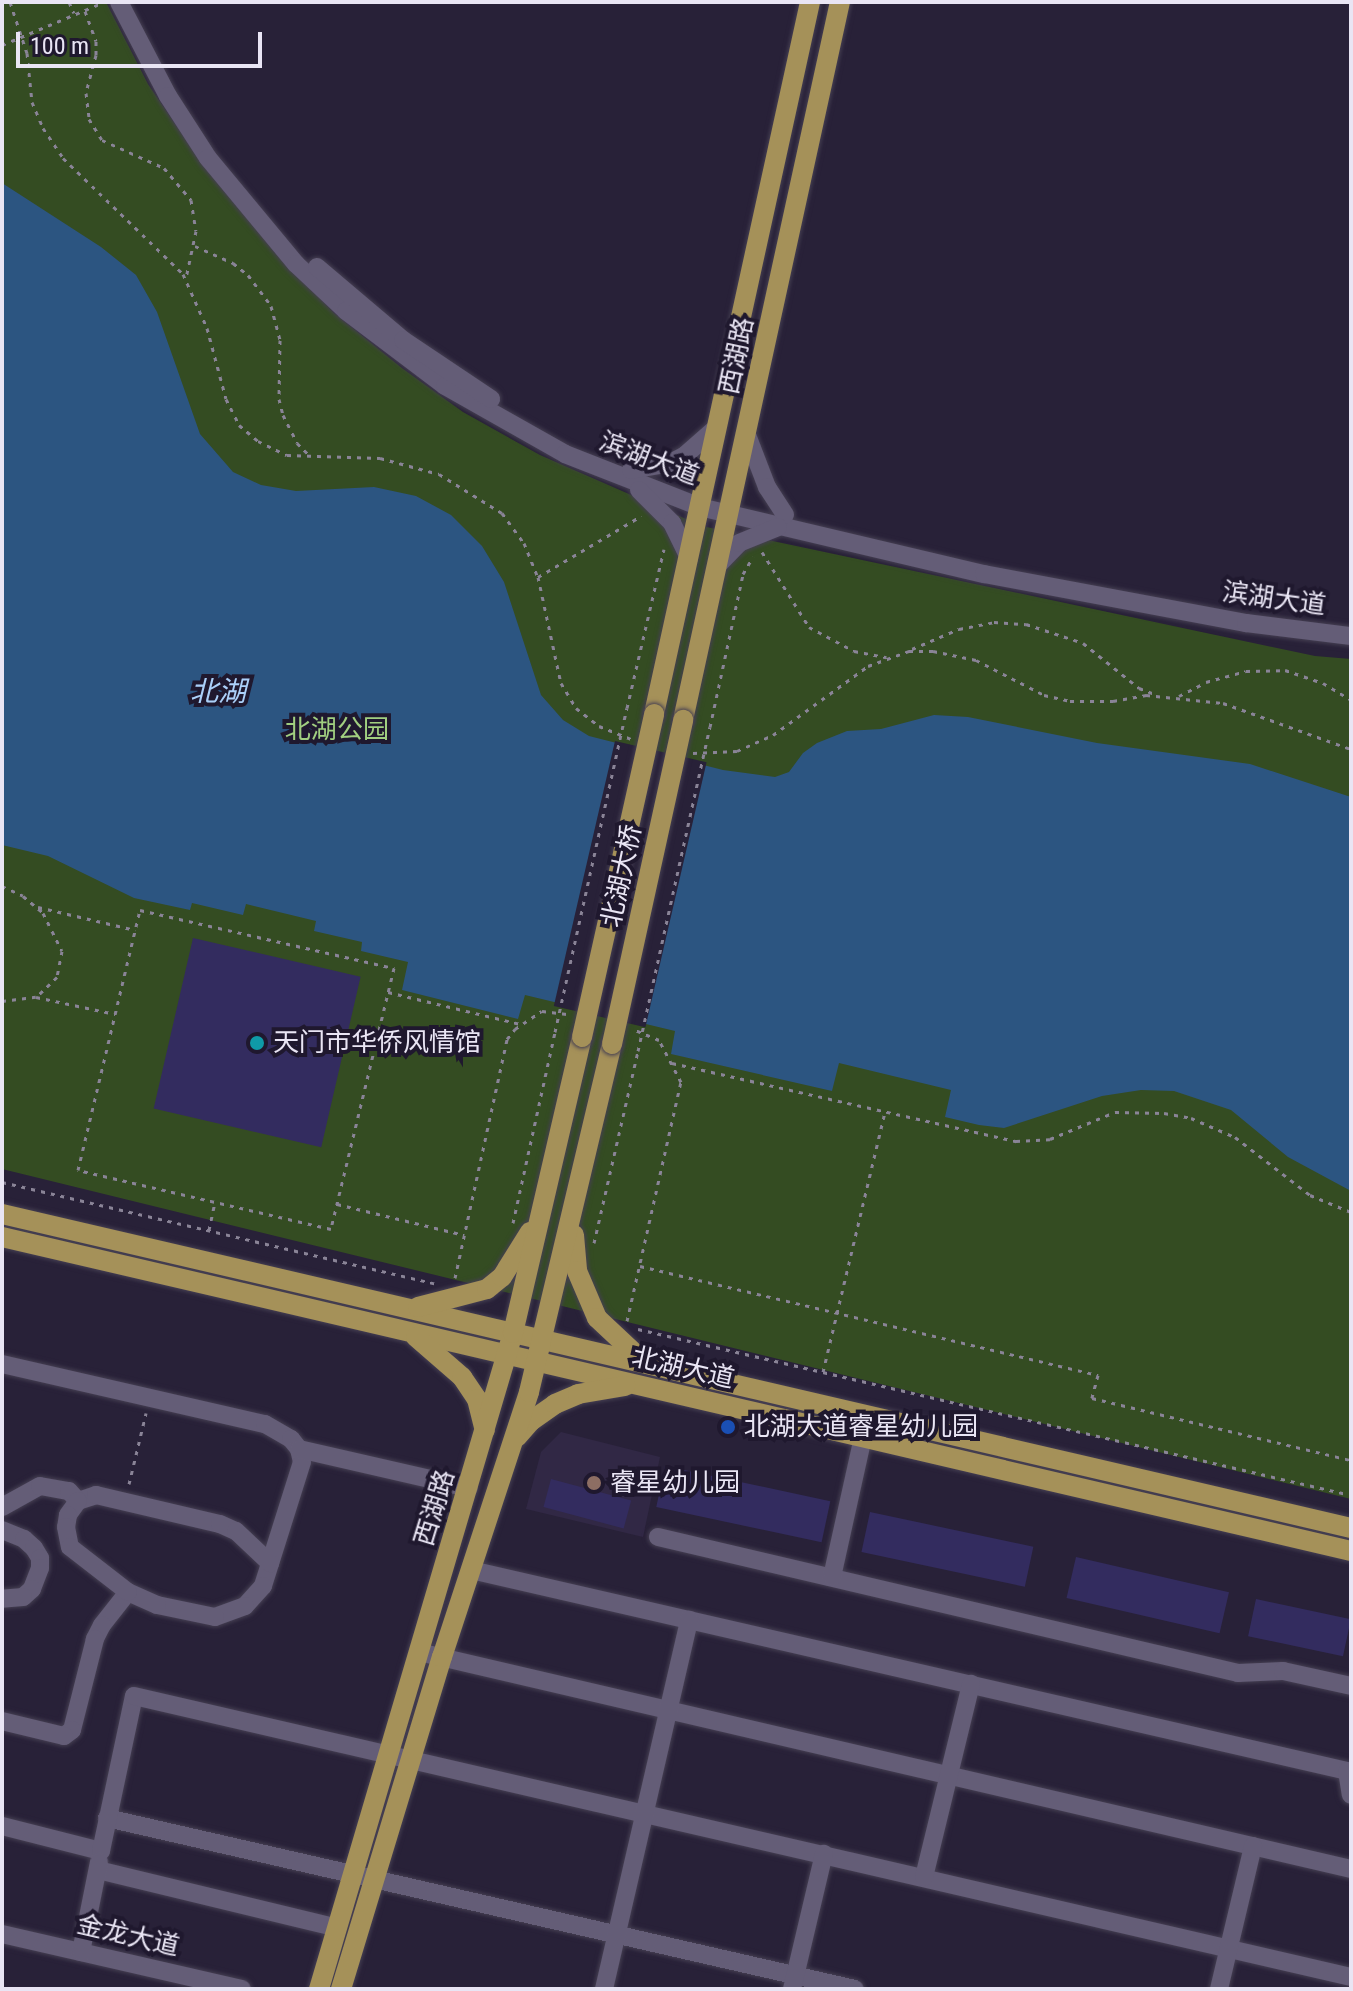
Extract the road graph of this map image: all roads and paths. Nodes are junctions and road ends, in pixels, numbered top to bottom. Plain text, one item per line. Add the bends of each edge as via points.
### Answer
1 (10, 2) edge
2 (69, 2) edge
3 (105, 2) edge
4 (119, 2) edge
5 (133, 2) edge
6 (810, 2) edge
7 (840, 2) edge
8 (85, 11) junction
9 (75, 15) junction
10 (23, 36) junction
11 (2, 45) edge
12 (195, 246) junction
13 (186, 279) junction
14 (717, 427) junction
15 (747, 435) junction
16 (311, 458) junction
17 (629, 475) junction
18 (702, 501) junction
19 (657, 505) junction
20 (731, 508) junction
21 (784, 521) junction
22 (665, 543) dead end
23 (757, 543) junction
24 (689, 558) junction
25 (718, 565) junction
26 (538, 577) junction
27 (1351, 624) edge
28 (1351, 636) edge
29 (909, 651) junction
30 (886, 657) junction
31 (1159, 696) junction
32 (1179, 696) junction
33 (1351, 700) edge
34 (654, 714) joint
35 (683, 720) joint
36 (634, 740) dead end
37 (1351, 749) edge
38 (681, 751) dead end
39 (2, 886) edge
40 (35, 906) junction
41 (135, 930) junction
42 (388, 992) junction
43 (36, 997) junction
44 (2, 1001) edge
45 (115, 1014) junction
46 (521, 1024) dead end
47 (582, 1037) joint
48 (612, 1044) joint
49 (672, 1063) dead end
50 (885, 1111) junction
51 (2, 1182) edge
52 (215, 1202) junction
53 (337, 1204) junction
54 (542, 1211) junction
55 (1351, 1212) edge
56 (2, 1214) edge
57 (572, 1217) junction
58 (512, 1229) dead end
59 (209, 1230) junction
60 (464, 1235) dead end
61 (2, 1237) edge
62 (593, 1249) dead end
63 (640, 1266) dead end
64 (460, 1283) dead end
65 (453, 1284) dead end
66 (445, 1285) dead end
67 (406, 1309) junction
68 (837, 1314) junction
69 (622, 1324) dead end
70 (402, 1329) junction
71 (513, 1333) junction
72 (543, 1340) junction
73 (507, 1354) junction
74 (538, 1361) junction
75 (2, 1364) edge
76 (647, 1365) junction
77 (823, 1372) junction
78 (639, 1384) junction
79 (149, 1398) junction
80 (485, 1434) junction
81 (863, 1437) junction
82 (514, 1440) junction
83 (299, 1449) junction
84 (1351, 1460) edge
85 (469, 1488) junction
86 (1351, 1495) edge
87 (78, 1501) junction
88 (125, 1502) junction
89 (2, 1507) edge
90 (1351, 1528) edge
91 (2, 1530) edge
92 (658, 1537) dead end
93 (1351, 1551) edge
94 (270, 1563) junction
95 (471, 1570) junction
96 (832, 1577) junction
97 (128, 1592) junction
98 (2, 1599) edge
99 (689, 1620) junction
100 (419, 1652) junction
101 (442, 1657) junction
102 (971, 1684) junction
103 (1351, 1686) edge
104 (668, 1710) junction
105 (2, 1721) edge
106 (389, 1754) junction
107 (410, 1759) junction
108 (949, 1775) junction
109 (1351, 1795) edge
110 (645, 1812) junction
111 (107, 1818) junction
112 (2, 1826) edge
113 (1253, 1846) junction
114 (101, 1851) junction
115 (824, 1854) junction
116 (1351, 1869) edge
117 (98, 1870) junction
118 (353, 1874) junction
119 (924, 1877) junction
120 (374, 1879) junction
121 (337, 1928) junction
122 (2, 1934) edge
123 (616, 1934) junction
124 (1229, 1948) junction
125 (81, 1952) junction
126 (1351, 1977) edge
127 (793, 1982) edge
128 (242, 1989) edge
129 (319, 1989) edge
130 (341, 1989) edge
131 (604, 1989) edge
132 (855, 1989) edge
133 (1219, 1989) edge

1 - 10 path
2 - 9 path
3 - 8 path
4 - 17 street, 滨湖大道 via 168,96 208,158 296,264 336,302 445,386 565,454
5 - 17 street, 滨湖大道 via 178,90 218,151 306,257 356,303 454,376
6 - 14 main road, 西湖路
7 - 15 main road, 西湖路
8 - 9 path
8 - 12 path via 96,41 86,93 95,131 112,148 164,168 182,185 196,215
9 - 10 path
10 - 11 path
10 - 13 path via 32,102 63,158
12 - 13 path
12 - 16 path via 233,263 271,306 280,340 283,415
13 - 16 path via 239,425 287,455
14 - 17 street via 684,456
14 - 18 main road, 西湖路
15 - 20 main road, 西湖路
15 - 21 street
16 - 26 path via 380,458 439,474 502,513 524,543
17 - 18 street, 滨湖大道
17 - 19 street
18 - 20 street, 滨湖大道
18 - 24 main road, 西湖路
19 - 24 street
19 - 26 path
20 - 21 street, 滨湖大道
20 - 25 main road, 西湖路
21 - 23 street
21 - 27 street, 滨湖大道 via 1128,590
21 - 28 street, 滨湖大道 via 1126,602
22 - 58 path, bridge
23 - 25 street
23 - 30 path via 809,627 854,651
23 - 62 path, bridge via 743,574
24 - 34 main road, 西湖路
25 - 35 main road, 西湖路
26 - 36 path via 561,683 587,717
29 - 30 path
29 - 31 path via 976,660 1044,695 1070,701
29 - 31 path via 959,629 994,622 1026,624 1083,643 1139,688
30 - 38 path via 828,692 773,735 737,751
31 - 32 path
32 - 33 path via 1246,671 1285,670
32 - 37 path via 1248,710
34 - 47 main road, 北湖大桥, bridge
35 - 48 main road, 北湖大桥, bridge
39 - 40 path
40 - 41 path
40 - 43 path via 62,951 57,977
41 - 42 path via 140,910 394,968
41 - 45 path
42 - 46 path
42 - 53 path
43 - 44 path
43 - 45 path
45 - 52 path via 78,1170
47 - 54 main road, 西湖路
48 - 57 main road, 西湖路
49 - 50 path
50 - 55 path via 1034,1142 1115,1112 1191,1118 1235,1137 1310,1195
50 - 68 path
51 - 59 path
52 - 53 path via 331,1229
52 - 59 path
53 - 60 path
54 - 67 main road via 514,1261 487,1289
54 - 71 main road, 西湖路
56 - 67 main road, 北湖大道
57 - 72 main road, 西湖路
57 - 76 main road via 577,1271 586,1297 608,1332
59 - 66 path
61 - 70 main road, 北湖大道
63 - 68 path
64 - 65 path
67 - 71 main road, 北湖大道
68 - 77 path
68 - 84 path via 1098,1375 1092,1398
69 - 77 path
70 - 73 main road, 北湖大道
70 - 80 main road via 426,1343 462,1377 477,1399
71 - 72 main road, 北湖大道
71 - 73 main road, 西湖路
72 - 74 main road, 西湖路
72 - 76 main road, 北湖大道
73 - 74 main road, 北湖大道
73 - 80 main road, 西湖路
74 - 78 main road, 北湖大道
74 - 82 main road, 西湖路
75 - 79 street
76 - 90 main road, 北湖大道
77 - 86 path
78 - 81 main road, 北湖大道
78 - 82 main road via 604,1388 555,1404
79 - 83 street via 265,1424
79 - 88 path
80 - 85 main road, 西湖路
81 - 93 main road, 北湖大道
81 - 96 street
82 - 95 main road, 西湖路
83 - 85 street
83 - 94 street via 302,1462
85 - 100 main road, 西湖路
87 - 88 street via 96,1495
87 - 89 street via 69,1491 50,1485
87 - 97 street via 68,1515 70,1547
88 - 94 street via 220,1524 236,1531
91 - 98 street via 24,1539 40,1558 32,1589 23,1597
92 - 96 street
94 - 97 street via 257,1595 226,1615 157,1605
95 - 99 street
95 - 101 main road, 西湖路
96 - 103 street via 1238,1673 1283,1671
97 - 105 street via 95,1639 72,1730 64,1736
99 - 102 street
99 - 104 street
100 - 101 street
100 - 106 main road, 西湖路
101 - 104 street
101 - 107 main road, 西湖路
102 - 108 street
102 - 109 street via 1347,1771
104 - 108 street
104 - 110 street
106 - 107 street
106 - 111 street via 134,1696
106 - 118 main road, 西湖路
107 - 110 street
107 - 120 main road, 西湖路
108 - 113 street
108 - 119 street
110 - 115 street
110 - 123 street
111 - 114 street
111 - 118 street
112 - 114 street
113 - 116 street
113 - 124 street
114 - 117 street
115 - 119 street
115 - 127 street
117 - 121 street
117 - 125 street
118 - 120 street
118 - 121 main road, 西湖路
119 - 124 street
120 - 123 street
120 - 130 main road, 西湖路
121 - 129 main road, 西湖路
122 - 125 street, 金龙大道
123 - 127 street
123 - 131 street
124 - 126 street
124 - 133 street
125 - 128 street, 金龙大道
127 - 132 street

